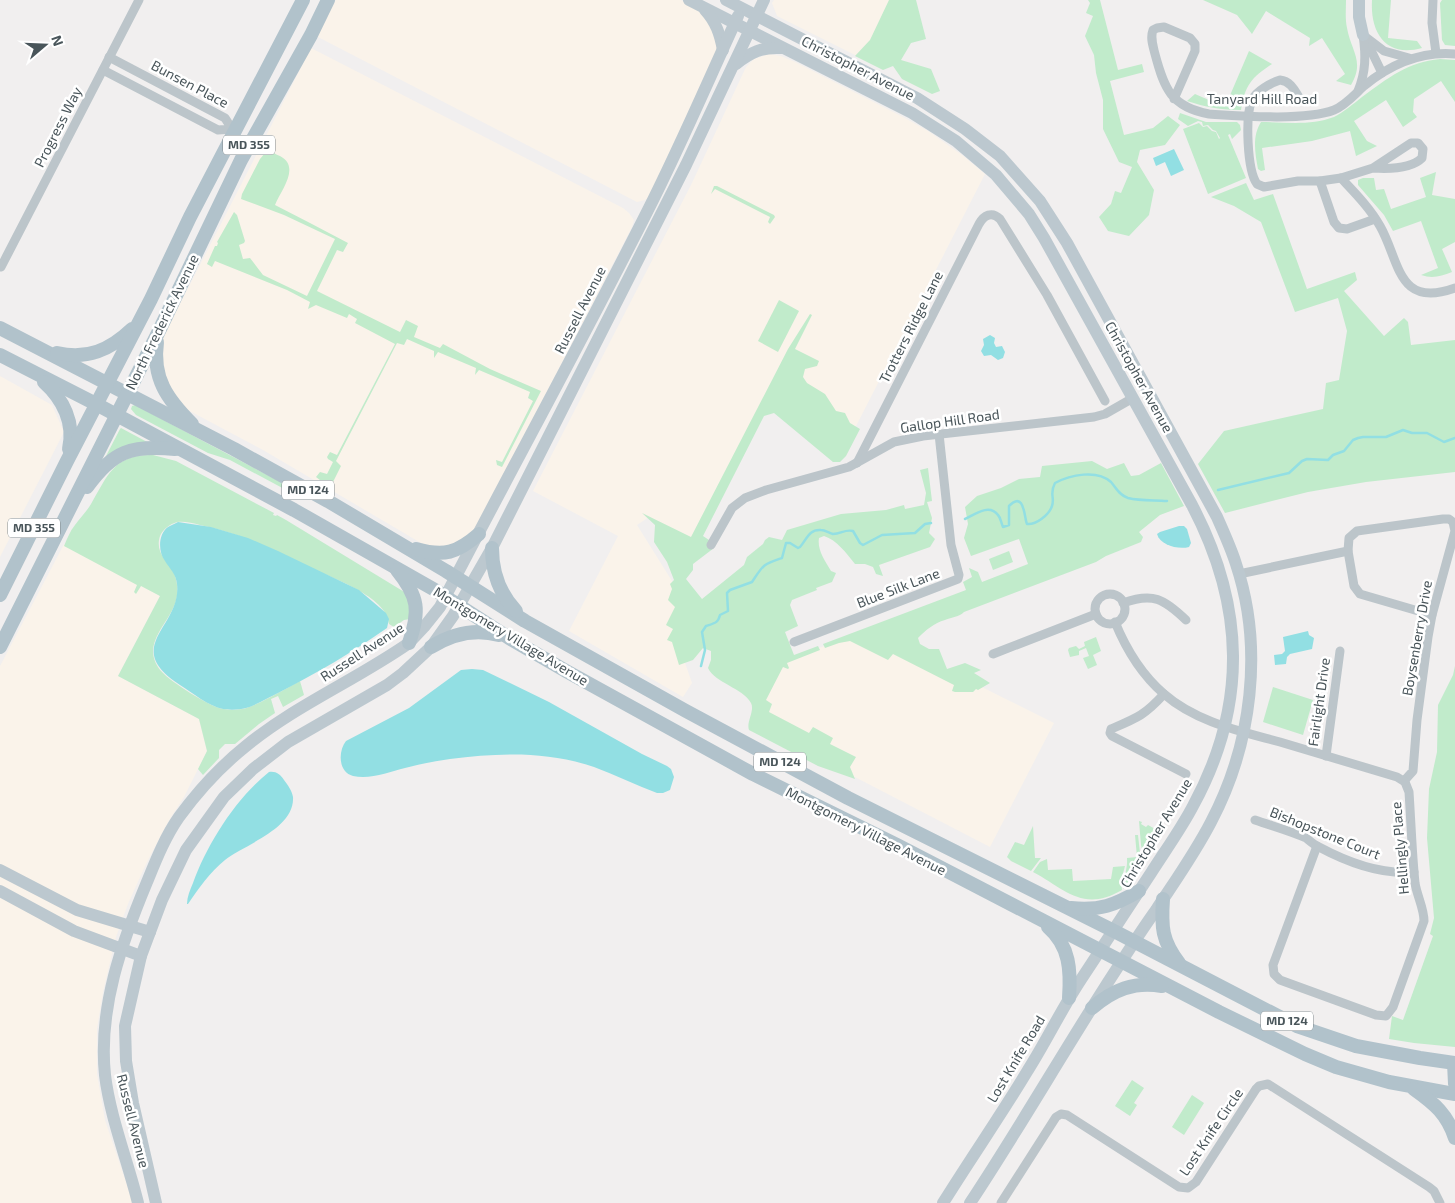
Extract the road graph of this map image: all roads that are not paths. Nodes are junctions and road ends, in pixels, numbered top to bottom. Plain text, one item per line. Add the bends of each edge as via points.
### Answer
1 (139, 0) edge
2 (303, 0) edge
3 (328, 0) edge
4 (689, 0) edge
5 (726, 0) edge
6 (764, 0) edge
7 (1358, 0) edge
8 (1432, 0) edge
9 (743, 4) edge
10 (703, 7) junction
11 (758, 16) junction
12 (734, 23) junction
13 (750, 32) junction
14 (1363, 34) junction
15 (785, 48) junction
16 (723, 50) junction
17 (1436, 53) junction
18 (1455, 54) edge
19 (109, 57) junction
20 (1410, 58) junction
21 (734, 66) junction
22 (103, 70) junction
23 (1382, 73) junction
24 (1358, 92) junction
25 (1174, 99) junction
26 (1300, 99) dead end
27 (1250, 116) junction
28 (1373, 168) junction
29 (1341, 178) junction
30 (1320, 181) junction
31 (1376, 219) junction
32 (1, 267) edge
33 (1455, 288) edge
34 (137, 325) junction
35 (0, 328) edge
36 (158, 333) junction
37 (46, 350) junction
38 (0, 356) edge
39 (34, 372) junction
40 (107, 383) junction
41 (127, 394) junction
42 (1133, 398) junction
43 (1105, 401) dead end
44 (96, 404) junction
45 (116, 415) junction
46 (200, 431) junction
47 (939, 434) junction
48 (182, 449) junction
49 (67, 460) junction
50 (857, 463) junction
51 (305, 489) junction
52 (294, 510) junction
53 (59, 530) junction
54 (479, 534) junction
55 (398, 542) junction
56 (711, 545) dead end
57 (492, 548) junction
58 (1348, 551) junction
59 (394, 566) junction
60 (1239, 574) junction
61 (455, 578) junction
62 (471, 587) junction
63 (0, 595) edge
64 (445, 597) junction
65 (1123, 603) junction
66 (459, 606) junction
67 (1096, 614) junction
68 (1432, 614) junction
69 (1186, 620) dead end
70 (525, 621) junction
71 (1115, 622) junction
72 (509, 638) junction
73 (794, 642) dead end
74 (408, 643) junction
75 (0, 647) edge
76 (431, 647) junction
77 (1340, 652) dead end
78 (993, 654) dead end
79 (1164, 694) junction
80 (1225, 726) junction
81 (1244, 732) junction
82 (1326, 756) junction
83 (1186, 774) dead end
84 (1404, 781) junction
85 (1255, 820) dead end
86 (1317, 846) junction
87 (0, 870) edge
88 (1414, 872) junction
89 (0, 891) edge
90 (1139, 891) junction
91 (1163, 899) junction
92 (1064, 907) junction
93 (1040, 920) junction
94 (129, 924) junction
95 (1114, 931) junction
96 (150, 932) junction
97 (1134, 942) junction
98 (121, 949) junction
99 (1100, 950) junction
100 (141, 956) junction
101 (1122, 961) junction
102 (1181, 966) junction
103 (1171, 987) junction
104 (1069, 998) junction
105 (1092, 1008) junction
106 (1454, 1063) edge
107 (1455, 1084) edge
108 (1410, 1086) junction
109 (1455, 1094) edge
110 (1455, 1138) edge
111 (138, 1203) edge
112 (156, 1203) edge
113 (944, 1203) edge
114 (970, 1203) edge
115 (1002, 1203) edge
116 (1440, 1203) edge

1 - 19 street, Progress Way
2 - 34 main road, North Frederick Avenue / MD 355
3 - 36 main road, North Frederick Avenue / MD 355 via 241,160
4 - 10 street, Christopher Avenue
5 - 9 street, Christopher Avenue
6 - 11 street, Russell Avenue
7 - 14 street
8 - 17 street
9 - 11 street, Christopher Avenue
9 - 12 street, Russell Avenue
10 - 12 street, Christopher Avenue
10 - 16 street via 718,27
11 - 13 street, Russell Avenue
11 - 60 street, Christopher Avenue via 939,111 1000,156 1028,186 1067,243 1218,518
12 - 13 street, Christopher Avenue
12 - 16 street, Russell Avenue
13 - 15 street, Christopher Avenue
13 - 21 street, Russell Avenue
14 - 20 street via 1384,51
14 - 23 street
14 - 24 street via 1364,69
15 - 21 street via 756,50
15 - 42 street, Christopher Avenue via 919,117 956,141 996,175 1042,233
16 - 54 street, Russell Avenue via 648,211
17 - 18 street, Tanyard Hill Road
17 - 20 street, Tanyard Hill Road
19 - 22 street, Progress Way
19 - 22 street, Bunsen Place via 225,118 232,129 218,130
20 - 23 street, Tanyard Hill Road
21 - 57 street, Russell Avenue
22 - 32 street, Progress Way
23 - 24 street, Tanyard Hill Road
24 - 27 street, Tanyard Hill Road via 1336,109 1323,114
25 - 25 street via 1195,47 1190,38 1160,27 1153,30 1152,38 1161,76
25 - 27 street, Tanyard Hill Road via 1197,112
26 - 27 street via 1291,85 1280,80 1253,98
27 - 30 street via 1249,160 1253,178 1261,186
28 - 28 street via 1412,142 1422,147 1423,156 1419,161 1394,168
28 - 29 street
29 - 30 street
29 - 31 street
30 - 31 street via 1339,228 1347,229
31 - 33 street via 1402,279 1409,286 1437,294
34 - 37 main road via 109,347 95,353 76,356
34 - 40 main road, North Frederick Avenue / MD 355
35 - 37 main road, MD 124
36 - 41 main road, North Frederick Avenue / MD 355
36 - 46 main road via 156,354 160,380 172,401
37 - 40 main road, MD 124
38 - 39 main road, MD 124
39 - 44 main road, MD 124
39 - 49 main road via 51,388 66,412 71,434
40 - 41 main road, MD 124
40 - 44 main road, North Frederick Avenue / MD 355
41 - 45 main road, North Frederick Avenue / MD 355
41 - 46 main road, Montgomery Village Avenue / MD 124
42 - 47 street, Gallop Hill Road via 1094,418
42 - 80 street, Christopher Avenue via 1201,522 1220,568 1231,624 1234,661
43 - 50 street, Trotters Ridge Lane via 998,217 989,214 980,221
44 - 45 main road, MD 124
44 - 49 main road, North Frederick Avenue / MD 355
45 - 48 main road, Montgomery Village Avenue / MD 124
45 - 53 main road, North Frederick Avenue / MD 355
46 - 51 main road, Montgomery Village Avenue / MD 124
47 - 50 street, Gallop Hill Road via 894,442
47 - 73 street, Blue Silk Lane via 950,536 959,575 957,580
48 - 52 main road, Montgomery Village Avenue / MD 124
48 - 53 main road via 140,448 116,457 87,486
49 - 63 main road, North Frederick Avenue / MD 355
50 - 56 street, Gallop Hill Road via 745,498 732,508
51 - 52 main road
51 - 55 main road, Montgomery Village Avenue / MD 124
52 - 59 main road, Montgomery Village Avenue / MD 124
53 - 75 main road, North Frederick Avenue / MD 355
54 - 55 main road via 451,552 418,550
54 - 61 street, Russell Avenue
55 - 61 main road, Montgomery Village Avenue / MD 124
57 - 62 street, Russell Avenue
57 - 70 main road via 496,579 503,594
58 - 60 street
58 - 68 street via 1354,586 1360,594
58 - 68 street, Boysenberry Drive via 1349,538 1358,531 1451,520 1455,531
59 - 64 main road, Montgomery Village Avenue / MD 124
59 - 74 main road via 415,604 416,621
60 - 81 street, Christopher Avenue via 1251,655
61 - 62 main road, Montgomery Village Avenue / MD 124
61 - 64 street, Russell Avenue
62 - 66 street, Russell Avenue
62 - 70 main road, Montgomery Village Avenue / MD 124
64 - 66 main road, Montgomery Village Avenue / MD 124
64 - 74 street, Russell Avenue
65 - 67 street via 1116,595 1103,595 1096,602
65 - 69 street via 1155,598 1169,604
65 - 71 street via 1124,614
66 - 72 main road, Montgomery Village Avenue / MD 124
66 - 76 street, Russell Avenue
67 - 71 street via 1105,623
67 - 78 street
68 - 84 street, Boysenberry Drive via 1419,697 1414,768
70 - 92 main road, Montgomery Village Avenue / MD 124 via 848,798
71 - 79 street, Hellingly Place via 1126,647
72 - 76 main road via 492,633 466,632
72 - 93 main road, Montgomery Village Avenue / MD 124 via 753,774
74 - 94 street, Russell Avenue via 285,718 218,770 178,818
76 - 96 street, Russell Avenue via 387,685 278,749 224,797 186,850
77 - 82 street, Fairlight Drive
79 - 80 street, Hellingly Place via 1196,714
79 - 83 street via 1146,712 1112,728 1110,733
80 - 81 street, Hellingly Place
80 - 90 street, Christopher Avenue via 1214,761 1192,808
81 - 82 street, Hellingly Place
81 - 91 street, Christopher Avenue via 1227,787 1211,822
82 - 84 street, Hellingly Place
84 - 88 street, Hellingly Place via 1409,792
85 - 86 street, Bishopstone Court via 1307,839
86 - 88 street, Bishopstone Court via 1383,871
86 - 88 street, Hellingly Place via 1274,962 1274,974 1280,980 1379,1016 1388,1014 1393,1007 1424,921
87 - 94 street via 77,910
89 - 98 street via 74,931
90 - 92 main road via 1105,907 1088,910
90 - 95 street, Christopher Avenue
91 - 97 street, Christopher Avenue
91 - 102 main road via 1163,935
92 - 95 main road, Montgomery Village Avenue / MD 124
93 - 99 main road, Montgomery Village Avenue / MD 124
93 - 104 main road via 1054,932 1065,950 1071,979
94 - 96 street
94 - 98 street, Russell Avenue
95 - 97 main road, Montgomery Village Avenue / MD 124
95 - 99 street, Lost Knife Road
96 - 100 street, Russell Avenue
97 - 101 street
97 - 102 main road, Montgomery Village Avenue / MD 124
98 - 100 street
98 - 111 street, Russell Avenue via 108,1002 105,1074
99 - 101 main road, Montgomery Village Avenue / MD 124
99 - 104 street, Lost Knife Road
100 - 112 street, Russell Avenue via 125,1026 126,1061
101 - 103 main road, Montgomery Village Avenue / MD 124
101 - 105 street
102 - 106 main road, Montgomery Village Avenue / MD 124 via 1297,1026 1356,1046
103 - 105 main road via 1129,986 1108,995
103 - 108 main road, Montgomery Village Avenue / MD 124 via 1336,1067
104 - 113 street, Lost Knife Road
105 - 114 street
106 - 107 main road
108 - 109 main road, Montgomery Village Avenue
108 - 110 main road, MD 124 via 1444,1114
115 - 116 street, Lost Knife Circle via 1056,1117 1062,1114 1179,1187 1188,1188 1196,1182 1256,1089 1268,1084 1429,1187

